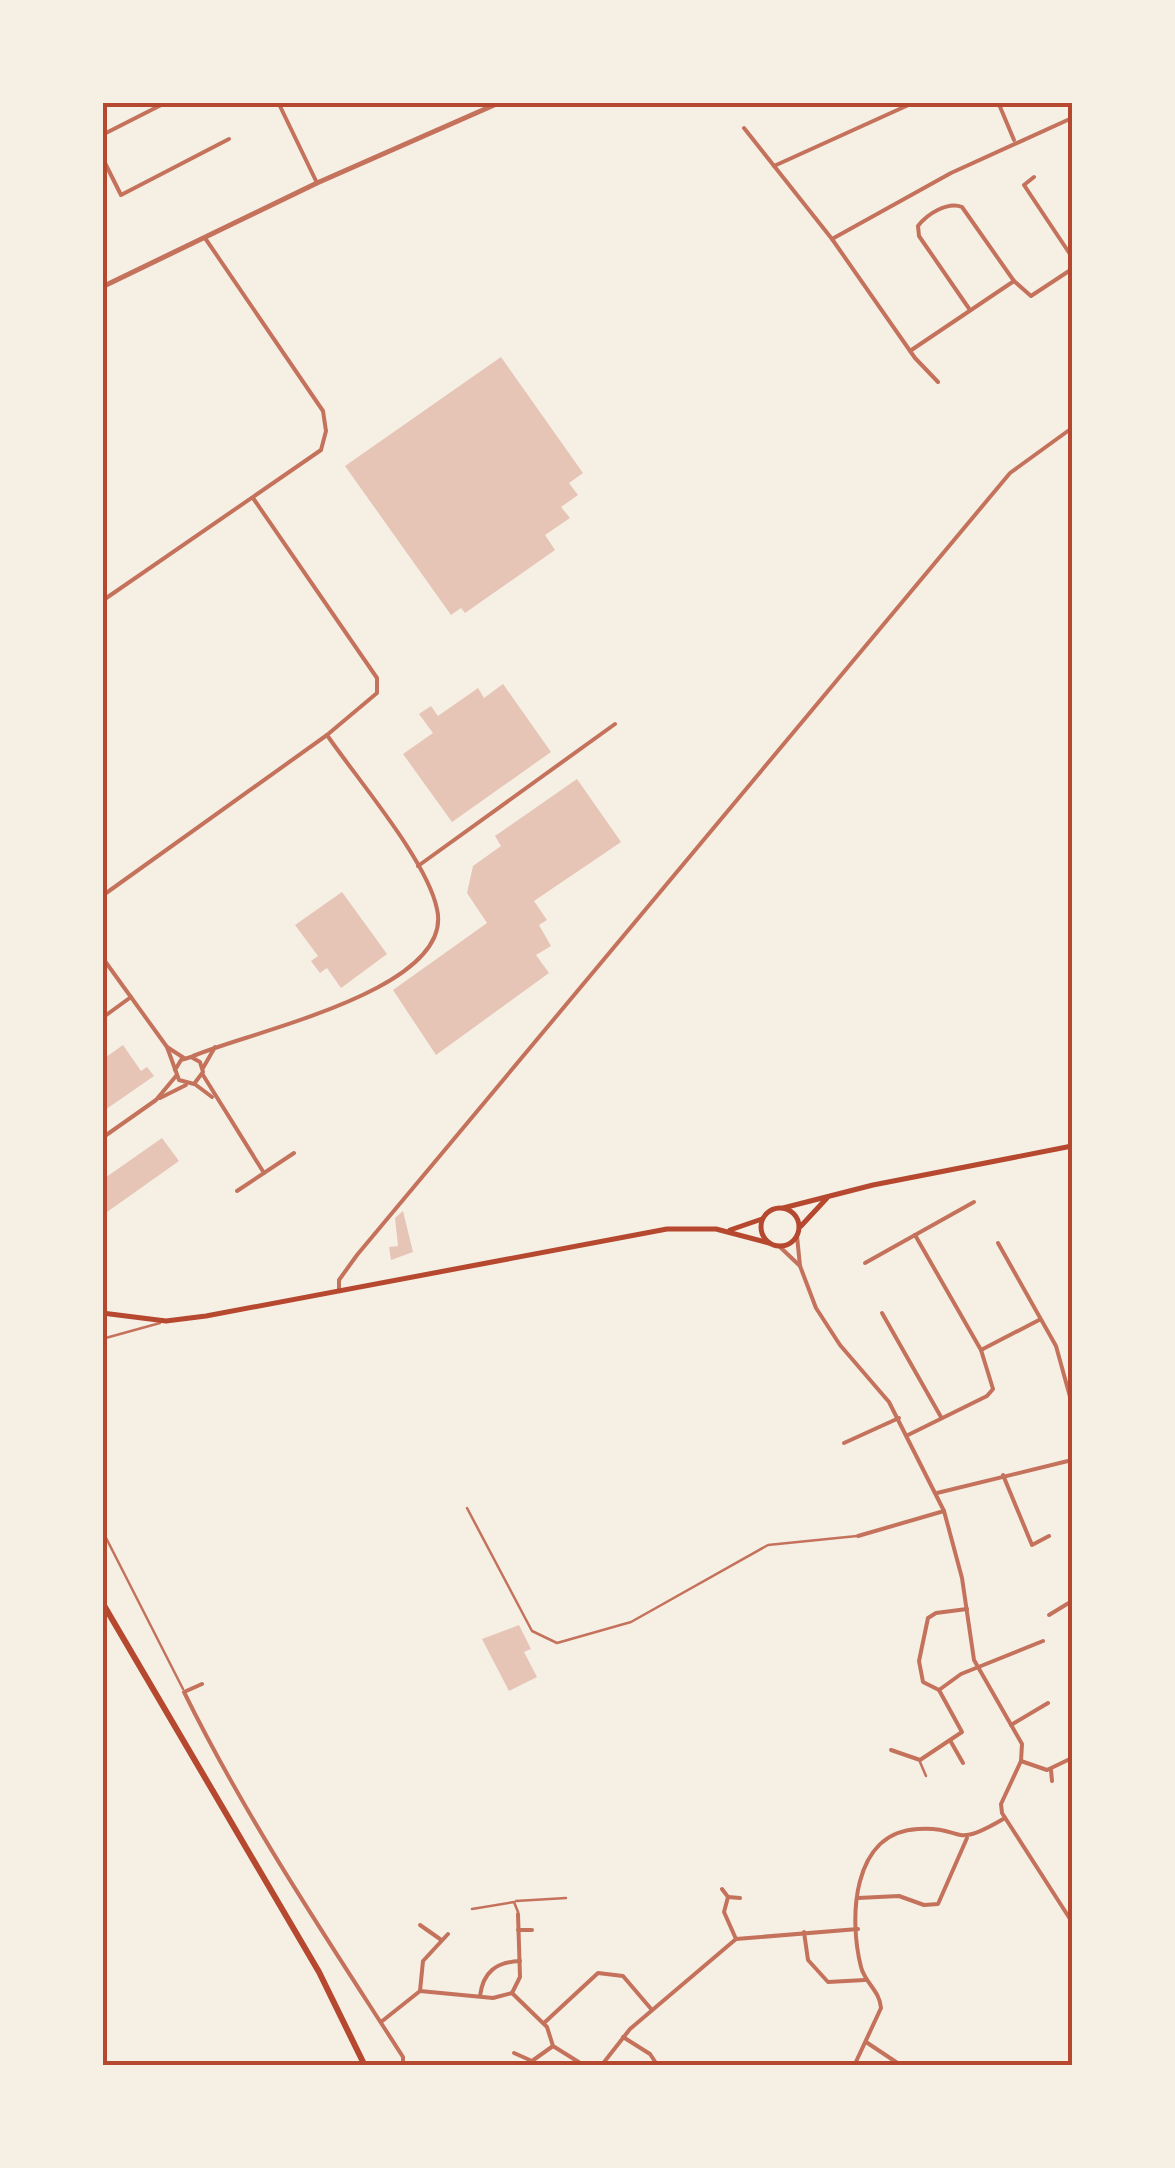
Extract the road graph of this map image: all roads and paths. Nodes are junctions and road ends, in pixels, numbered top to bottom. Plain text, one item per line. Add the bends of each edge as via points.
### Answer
1 (167, 102) edge
2 (278, 102) edge
3 (501, 102) edge
4 (915, 102) edge
5 (998, 102) edge
6 (1072, 118) edge
7 (744, 128) dead end
8 (102, 135) edge
9 (229, 139) dead end
10 (1014, 142) junction
11 (102, 157) edge
12 (774, 166) junction
13 (1034, 178) dead end
14 (317, 182) junction
15 (204, 238) junction
16 (832, 239) junction
17 (1072, 257) edge
18 (1072, 269) edge
19 (1014, 281) junction
20 (102, 287) edge
21 (970, 310) junction
22 (910, 351) junction
23 (938, 382) dead end
24 (1072, 428) edge
25 (254, 498) junction
26 (102, 602) edge
27 (615, 724) dead end
28 (326, 735) junction
29 (418, 866) junction
30 (102, 896) edge
31 (102, 957) edge
32 (131, 998) junction
33 (102, 1018) edge
34 (167, 1047) junction
35 (215, 1047) junction
36 (188, 1058) junction
37 (203, 1068) junction
38 (176, 1073) junction
39 (202, 1075) junction
40 (194, 1084) junction
41 (186, 1085) junction
42 (156, 1100) junction
43 (216, 1100) junction
44 (102, 1138) edge
45 (1072, 1146) edge
46 (294, 1154) dead end
47 (264, 1172) junction
48 (238, 1191) dead end
49 (830, 1196) junction
50 (974, 1202) dead end
51 (783, 1208) junction
52 (762, 1219) junction
53 (727, 1231) junction
54 (798, 1232) junction
55 (915, 1236) junction
56 (769, 1243) junction
57 (998, 1244) dead end
58 (780, 1246) junction
59 (864, 1264) dead end
60 (800, 1266) junction
61 (339, 1290) junction
62 (102, 1314) edge
63 (882, 1314) dead end
64 (1040, 1318) junction
65 (166, 1321) junction
66 (102, 1338) edge
67 (981, 1350) junction
68 (1072, 1404) edge
69 (898, 1418) junction
70 (941, 1418) junction
71 (908, 1435) junction
72 (844, 1443) dead end
73 (1072, 1460) edge
74 (1003, 1475) junction
75 (938, 1494) junction
76 (467, 1508) dead end
77 (944, 1511) junction
78 (102, 1530) edge
79 (858, 1536) joint
80 (1049, 1536) dead end
81 (102, 1602) edge
82 (1072, 1602) edge
83 (967, 1609) junction
84 (1050, 1615) dead end
85 (1042, 1642) dead end
86 (976, 1667) junction
87 (202, 1684) dead end
88 (940, 1690) junction
89 (184, 1692) junction
90 (1048, 1703) dead end
91 (1011, 1725) junction
92 (951, 1742) junction
93 (891, 1750) dead end
94 (1072, 1758) edge
95 (920, 1760) junction
96 (1020, 1760) junction
97 (963, 1763) dead end
98 (1050, 1770) junction
99 (926, 1776) dead end
100 (1052, 1782) dead end
101 (1004, 1818) junction
102 (967, 1838) junction
103 (722, 1889) dead end
104 (728, 1897) junction
105 (566, 1898) dead end
106 (740, 1898) dead end
107 (858, 1898) junction
108 (514, 1902) junction
109 (472, 1908) dead end
110 (518, 1914) joint
111 (1072, 1922) edge
112 (420, 1925) dead end
113 (858, 1929) junction
114 (518, 1930) junction
115 (532, 1930) dead end
116 (804, 1932) junction
117 (448, 1934) dead end
118 (736, 1938) junction
119 (441, 1940) junction
120 (520, 1961) junction
121 (866, 1980) junction
122 (420, 1991) junction
123 (512, 1992) junction
124 (480, 1997) junction
125 (652, 2010) junction
126 (380, 2022) junction
127 (544, 2023) junction
128 (623, 2037) junction
129 (866, 2042) junction
130 (553, 2046) junction
131 (514, 2053) dead end
132 (532, 2064) edge
133 (365, 2066) edge
134 (403, 2066) edge
135 (584, 2066) edge
136 (601, 2066) edge
137 (658, 2066) edge
138 (854, 2066) edge
139 (902, 2066) edge

1 - 8 street
2 - 14 street
3 - 14 street
4 - 12 street
5 - 10 street
6 - 10 street
7 - 12 street
9 - 11 street via 121,194
10 - 16 street
12 - 16 street
13 - 17 street via 1024,185
14 - 15 street
15 - 20 street
15 - 25 street via 326,420 320,450
16 - 22 street
18 - 19 street via 1030,296
19 - 21 street
19 - 21 street via 962,207 950,204 924,219 919,236
21 - 22 street
22 - 23 street
24 - 61 street via 1010,473 357,1255
25 - 26 street
25 - 28 street via 377,678 372,699
27 - 29 street
28 - 29 street
28 - 30 street
29 - 35 street via 439,923 417,958 335,1009
31 - 32 street
32 - 33 street
32 - 34 street
34 - 36 street
34 - 38 street
35 - 36 street
35 - 37 street
36 - 37 street
36 - 38 street
37 - 39 street
38 - 41 street
38 - 42 street
39 - 40 street
39 - 43 street
40 - 41 street
40 - 43 street
41 - 42 street
42 - 44 street
43 - 47 street
45 - 49 main road
46 - 47 street
47 - 48 street
49 - 51 main road
49 - 54 main road
50 - 55 street
51 - 52 main road
51 - 54 main road via 797,1217
52 - 53 main road
52 - 56 main road
53 - 56 main road
53 - 61 main road via 667,1229
54 - 58 main road
54 - 60 street
55 - 59 street
55 - 67 street
56 - 58 main road
57 - 64 street
58 - 60 street
60 - 69 street via 829,1329
61 - 65 main road
62 - 65 main road
63 - 70 street
64 - 67 street
64 - 68 street via 1062,1360
65 - 66 lane
67 - 70 street via 992,1392
69 - 71 street
69 - 72 street
70 - 71 street
71 - 75 street
73 - 74 street
74 - 75 street
74 - 80 street via 1032,1544
75 - 77 street
76 - 79 lane via 532,1631 557,1643 630,1622 768,1544
77 - 79 street
77 - 83 street
78 - 89 lane
81 - 133 main road via 319,1972
82 - 84 street
83 - 86 street
83 - 88 street via 928,1618 919,1672 926,1686
85 - 86 street
86 - 88 street
86 - 91 street
87 - 89 street
88 - 92 street via 962,1726
89 - 126 street via 268,1848
90 - 91 street
91 - 96 street via 1020,1739
92 - 95 street
92 - 97 street
93 - 95 street
94 - 98 street
95 - 99 lane
96 - 98 street
96 - 101 street via 1001,1804
98 - 100 street
101 - 102 street
101 - 111 street
102 - 107 street via 921,1828 885,1842 862,1867
102 - 107 street via 938,1904 899,1896
103 - 104 street
104 - 106 street
104 - 118 street via 724,1912
105 - 108 lane
107 - 113 street
108 - 109 lane
108 - 110 lane
110 - 114 street
112 - 119 street
113 - 116 street
113 - 121 street
114 - 115 street
114 - 120 street
116 - 118 street
116 - 121 street via 808,1960 828,1982
117 - 119 street
118 - 125 street
119 - 122 street via 421,1965
120 - 123 street
120 - 124 street via 493,1968
121 - 129 street via 881,2008
122 - 124 street
122 - 126 street
123 - 124 street
123 - 127 street
125 - 127 street via 622,1976 598,1974
125 - 128 street
126 - 134 street
127 - 130 street
128 - 136 street
128 - 137 street
129 - 138 street
129 - 139 street
130 - 132 street
130 - 135 street
131 - 132 street

